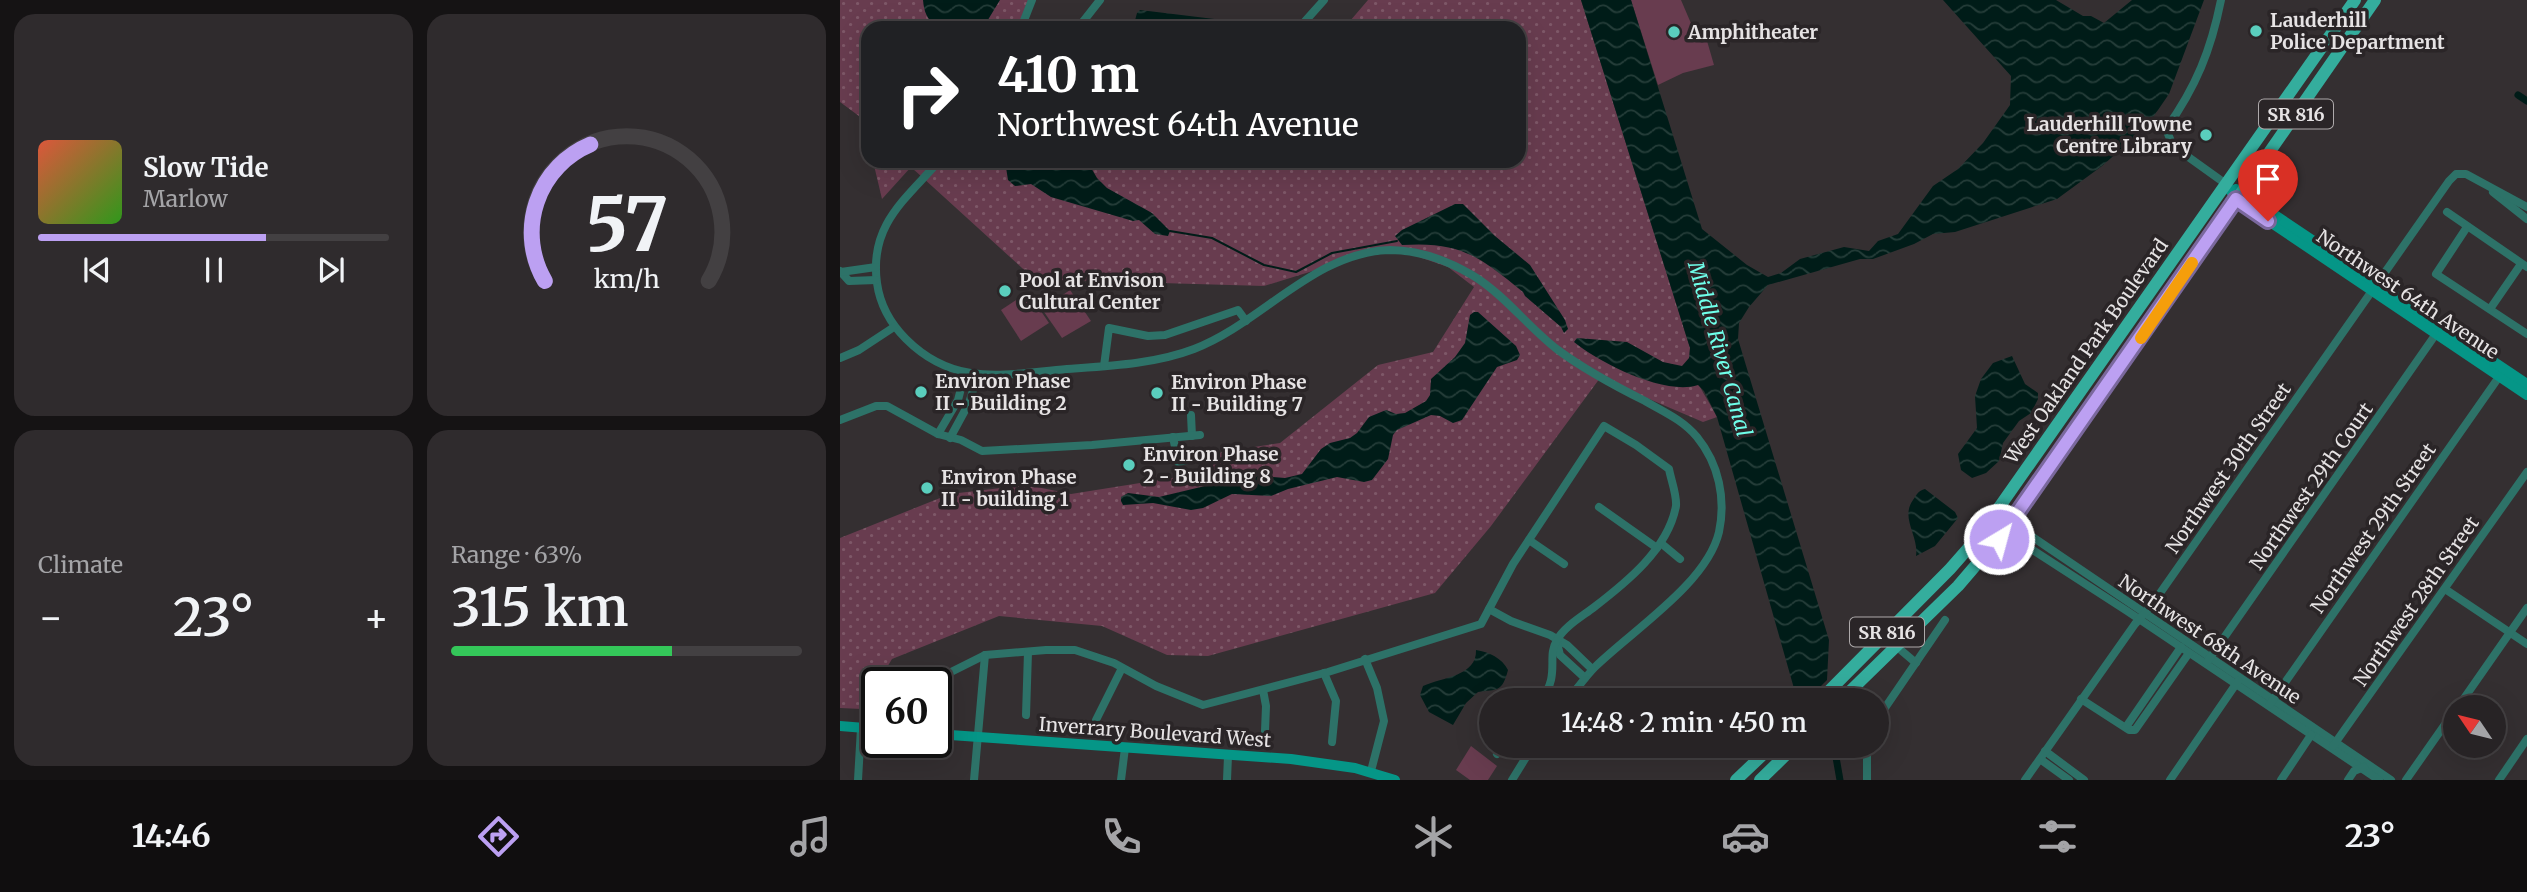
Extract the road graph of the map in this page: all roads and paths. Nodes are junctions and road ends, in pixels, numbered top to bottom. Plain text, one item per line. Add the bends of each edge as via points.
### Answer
1 (1100, 0) edge
2 (2221, 0) edge
3 (2354, 0) edge
4 (2375, 0) edge
5 (1323, 1) edge
6 (1033, 2) edge
7 (1026, 21) edge
8 (1084, 21) edge
9 (1305, 21) edge
10 (932, 168) edge
11 (2226, 184) junction
12 (2486, 185) junction
13 (2239, 195) junction
14 (2527, 206) edge
15 (2446, 212) dead end
16 (2527, 219) edge
17 (2467, 228) junction
18 (2300, 237) junction
19 (2524, 265) edge
20 (876, 267) junction
21 (841, 272) edge
22 (876, 280) junction
23 (2374, 288) junction
24 (2490, 309) junction
25 (1246, 321) junction
26 (894, 327) junction
27 (2439, 330) junction
28 (2122, 334) junction
29 (2527, 334) edge
30 (2109, 353) junction
31 (840, 358) edge
32 (2127, 358) junction
33 (1104, 366) junction
34 (965, 373) junction
35 (2502, 373) junction
36 (978, 375) junction
37 (2108, 383) junction
38 (2527, 384) edge
39 (2527, 395) edge
40 (1191, 415) dead end
41 (840, 420) edge
42 (937, 434) junction
43 (950, 438) junction
44 (1173, 438) junction
45 (1202, 457) dead end
46 (2527, 472) edge
47 (1599, 507) dead end
48 (2008, 528) junction
49 (1529, 540) junction
50 (1660, 546) junction
51 (1680, 559) dead end
52 (1564, 565) dead end
53 (2445, 589) junction
54 (2527, 608) edge
55 (1489, 609) junction
56 (2141, 616) junction
57 (1945, 620) dead end
58 (2510, 632) junction
59 (1556, 640) junction
60 (2527, 644) edge
61 (1896, 646) junction
62 (2185, 650) junction
63 (1028, 652) junction
64 (985, 655) junction
65 (1365, 659) junction
66 (2208, 661) junction
67 (1916, 663) junction
68 (1122, 667) junction
69 (1592, 669) junction
70 (952, 671) edge
71 (1324, 673) junction
72 (1585, 678) junction
73 (2238, 682) junction
74 (1550, 688) edge
75 (1577, 688) edge
76 (1832, 688) edge
77 (1853, 688) edge
78 (1263, 690) junction
79 (2466, 695) edge
80 (2081, 699) junction
81 (1889, 702) edge
82 (2270, 703) junction
83 (1026, 715) dead end
84 (1096, 720) dead end
85 (840, 726) edge
86 (2443, 727) edge
87 (861, 728) joint
88 (1265, 731) dead end
89 (952, 734) edge
90 (2311, 734) junction
91 (979, 735) junction
92 (2527, 739) edge
93 (1332, 742) dead end
94 (2333, 746) junction
95 (1125, 748) junction
96 (2042, 755) junction
97 (1228, 756) junction
98 (1526, 758) edge
99 (1759, 758) edge
100 (1783, 758) edge
101 (1867, 758) edge
102 (2365, 766) junction
103 (1371, 771) junction
104 (1354, 774) edge
105 (858, 780) edge
106 (974, 780) edge
107 (1121, 780) edge
108 (1227, 780) edge
109 (1395, 780) edge
110 (1512, 780) edge
111 (1736, 780) edge
112 (1760, 780) edge
113 (1867, 780) edge
114 (2025, 780) edge
115 (2069, 780) edge
116 (2084, 780) edge
117 (2170, 780) edge
118 (2281, 780) edge
119 (2348, 780) edge
120 (2362, 780) edge
121 (2379, 780) edge
122 (2391, 780) edge
123 (2406, 780) edge
124 (2499, 780) edge

1 - 8 street
2 - 11 street via 2203,66 2165,128 2173,146
3 - 11 main road, West Oakland Park Boulevard / SR 816
4 - 13 main road, West Oakland Park Boulevard / SR 816
5 - 9 street
6 - 7 street
10 - 20 street via 884,226
11 - 13 street, Northwest 64th Avenue
11 - 28 main road, West Oakland Park Boulevard / SR 816
12 - 14 street
12 - 16 street
12 - 23 street, Northwest 30th Street via 2456,174
13 - 18 street, Northwest 64th Avenue
13 - 18 street, Northwest 64th Avenue via 2287,234
13 - 32 main road, West Oakland Park Boulevard / SR 816
15 - 17 street
17 - 19 street
17 - 24 street via 2436,274
18 - 23 street, Northwest 64th Avenue
18 - 23 street, Northwest 64th Avenue via 2314,240
19 - 24 street
20 - 21 street
20 - 22 street
21 - 22 street via 849,281
22 - 26 street
23 - 27 street, Northwest 64th Avenue
23 - 56 street, Northwest 30th Street
24 - 29 street
25 - 33 street via 1194,349
25 - 33 street via 1238,310 1165,335 1109,328
25 - 69 street via 1309,277 1355,256 1388,250 1433,257 1470,273 1557,349 1695,434 1709,453 1722,498 1718,536 1710,558
26 - 31 street
26 - 34 street via 920,354
27 - 35 street, Northwest 64th Avenue
27 - 66 street, Northwest 29th Court
28 - 30 main road, West Oakland Park Boulevard / SR 816
28 - 32 main road via 2121,352
30 - 37 main road
30 - 76 main road, West Oakland Park Boulevard / SR 816 via 1979,536
32 - 37 main road, West Oakland Park Boulevard / SR 816
33 - 36 street
34 - 36 street
34 - 42 street via 958,400
35 - 38 street, Northwest 64th Avenue
35 - 39 street, Northwest 64th Avenue
35 - 82 street, Northwest 29th Street
36 - 43 street
37 - 48 main road, West Oakland Park Boulevard / SR 816
40 - 44 street via 1196,435
41 - 42 street via 887,406
42 - 43 street
43 - 44 street via 982,451
44 - 45 street via 1178,462
46 - 53 street, Northwest 28th Street
47 - 50 street
48 - 56 street, Northwest 68th Avenue
48 - 61 main road, West Oakland Park Boulevard / SR 816 via 1958,586
49 - 50 street via 1604,426 1669,469 1676,504
49 - 52 street
49 - 55 street
50 - 51 street
50 - 59 street
53 - 58 street
53 - 94 street, Northwest 28th Street
54 - 58 street
55 - 59 street
55 - 65 street, Inverrary Boulevard West via 1481,624
56 - 62 street, Northwest 68th Avenue
56 - 66 street, Northwest 68th Avenue
56 - 80 street, Northwest 30th Street
57 - 67 street
58 - 60 street
58 - 79 street
59 - 69 street
59 - 72 street via 1560,655
59 - 74 street
61 - 67 street
61 - 77 main road, West Oakland Park Boulevard / SR 816
62 - 66 street, Northwest 68th Avenue
62 - 80 street via 2126,727
63 - 64 street, Inverrary Boulevard West
63 - 68 street, Inverrary Boulevard West via 1075,650
63 - 83 street, Inverrary Boulevard West
64 - 70 street, Inverrary Boulevard West
64 - 91 street
65 - 71 street, Inverrary Boulevard West
65 - 103 street via 1384,721
66 - 73 street, Northwest 68th Avenue
67 - 81 street
68 - 78 street, Inverrary Boulevard West via 1203,705
68 - 84 street, Inverrary Boulevard West
69 - 72 street
71 - 78 street, Inverrary Boulevard West
71 - 93 street via 1336,701
72 - 75 street
73 - 82 street, Northwest 68th Avenue
73 - 117 street
78 - 88 street, Inverrary Boulevard West
80 - 96 street, Northwest 30th Street
82 - 90 street, Northwest 68th Avenue
82 - 94 street, Northwest 68th Avenue
85 - 87 street
86 - 123 street
87 - 105 street
89 - 91 street, Inverrary Boulevard West
90 - 94 street, Northwest 68th Avenue
90 - 118 street
91 - 95 street, Inverrary Boulevard West
91 - 106 street
92 - 124 street
94 - 102 street, Northwest 68th Avenue
95 - 97 street, Inverrary Boulevard West
95 - 107 street
96 - 114 street, Northwest 30th Street
96 - 115 street
96 - 116 street
97 - 104 street, Inverrary Boulevard West via 1292,759
97 - 108 street
98 - 110 street
99 - 111 main road
100 - 112 main road
101 - 113 street
102 - 119 street
102 - 120 street
102 - 121 street, Northwest 68th Avenue
102 - 122 street, Northwest 68th Avenue
103 - 104 street, Inverrary Boulevard West
103 - 109 street, Inverrary Boulevard West

